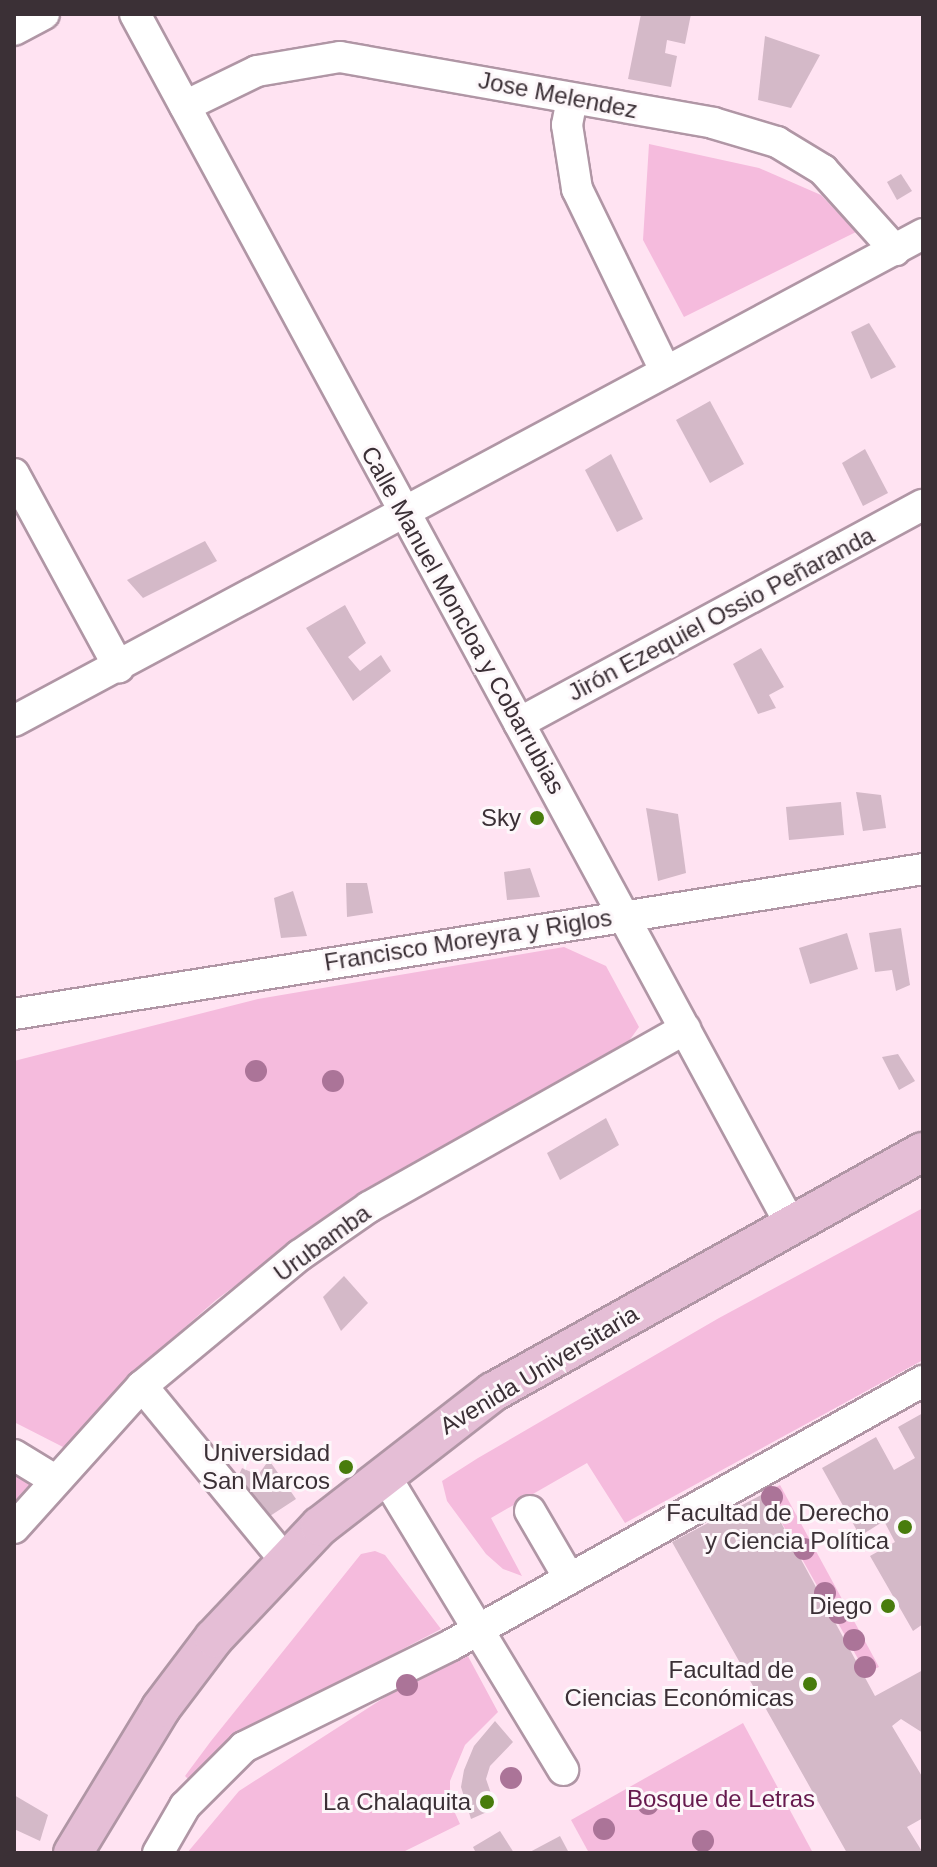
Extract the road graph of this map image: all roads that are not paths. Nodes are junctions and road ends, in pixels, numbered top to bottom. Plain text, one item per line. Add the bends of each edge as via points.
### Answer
1 (44, 14) edge
2 (135, 14) edge
3 (14, 30) edge
4 (572, 99) junction
5 (185, 106) junction
6 (923, 234) edge
7 (895, 250) junction
8 (666, 372) junction
9 (14, 474) edge
10 (923, 505) edge
11 (404, 512) junction
12 (119, 667) junction
13 (14, 721) edge
14 (519, 723) junction
15 (923, 869) edge
16 (623, 915) junction
17 (14, 1014) edge
18 (685, 1029) junction
19 (923, 1152) edge
20 (791, 1225) junction
21 (923, 1381) edge
22 (142, 1386) junction
23 (14, 1455) edge
24 (391, 1468) junction
25 (55, 1480) junction
26 (530, 1511) dead end
27 (14, 1528) edge
28 (286, 1561) junction
29 (569, 1578) junction
30 (487, 1625) junction
31 (563, 1770) dead end
32 (73, 1853) edge
33 (158, 1853) edge

1 - 3 street
2 - 5 street, Calle Manuel Moncloa y Cobarrubias
4 - 5 street, Jose Melendez via 340,57 257,71
4 - 7 street, Jose Melendez via 713,123 777,142 843,187
4 - 8 street via 567,125 577,189
5 - 11 street, Calle Manuel Moncloa y Cobarrubias
6 - 7 street
7 - 8 street
8 - 11 street
9 - 12 street
10 - 14 street, Jirón Ezequiel Ossio Peñaranda
11 - 12 street
11 - 14 street, Calle Manuel Moncloa y Cobarrubias
12 - 13 street
14 - 16 street, Calle Manuel Moncloa y Cobarrubias
15 - 16 street, Francisco Moreyra y Riglos
16 - 17 street, Francisco Moreyra y Riglos
16 - 18 street, Calle Manuel Moncloa y Cobarrubias
18 - 20 street, Calle Manuel Moncloa y Cobarrubias
18 - 22 street, Urubamba via 369,1207 300,1255
19 - 20 main road, Avenida Universitaria
20 - 24 main road, Avenida Universitaria via 493,1392
21 - 29 street
22 - 25 street, Urubamba
22 - 28 street
23 - 25 street
24 - 28 main road, Avenida Universitaria
24 - 30 street
25 - 27 street, Urubamba
26 - 29 street
28 - 32 main road, Avenida Universitaria via 214,1638 161,1708
29 - 30 street
30 - 31 street
30 - 33 street via 244,1747 185,1806

